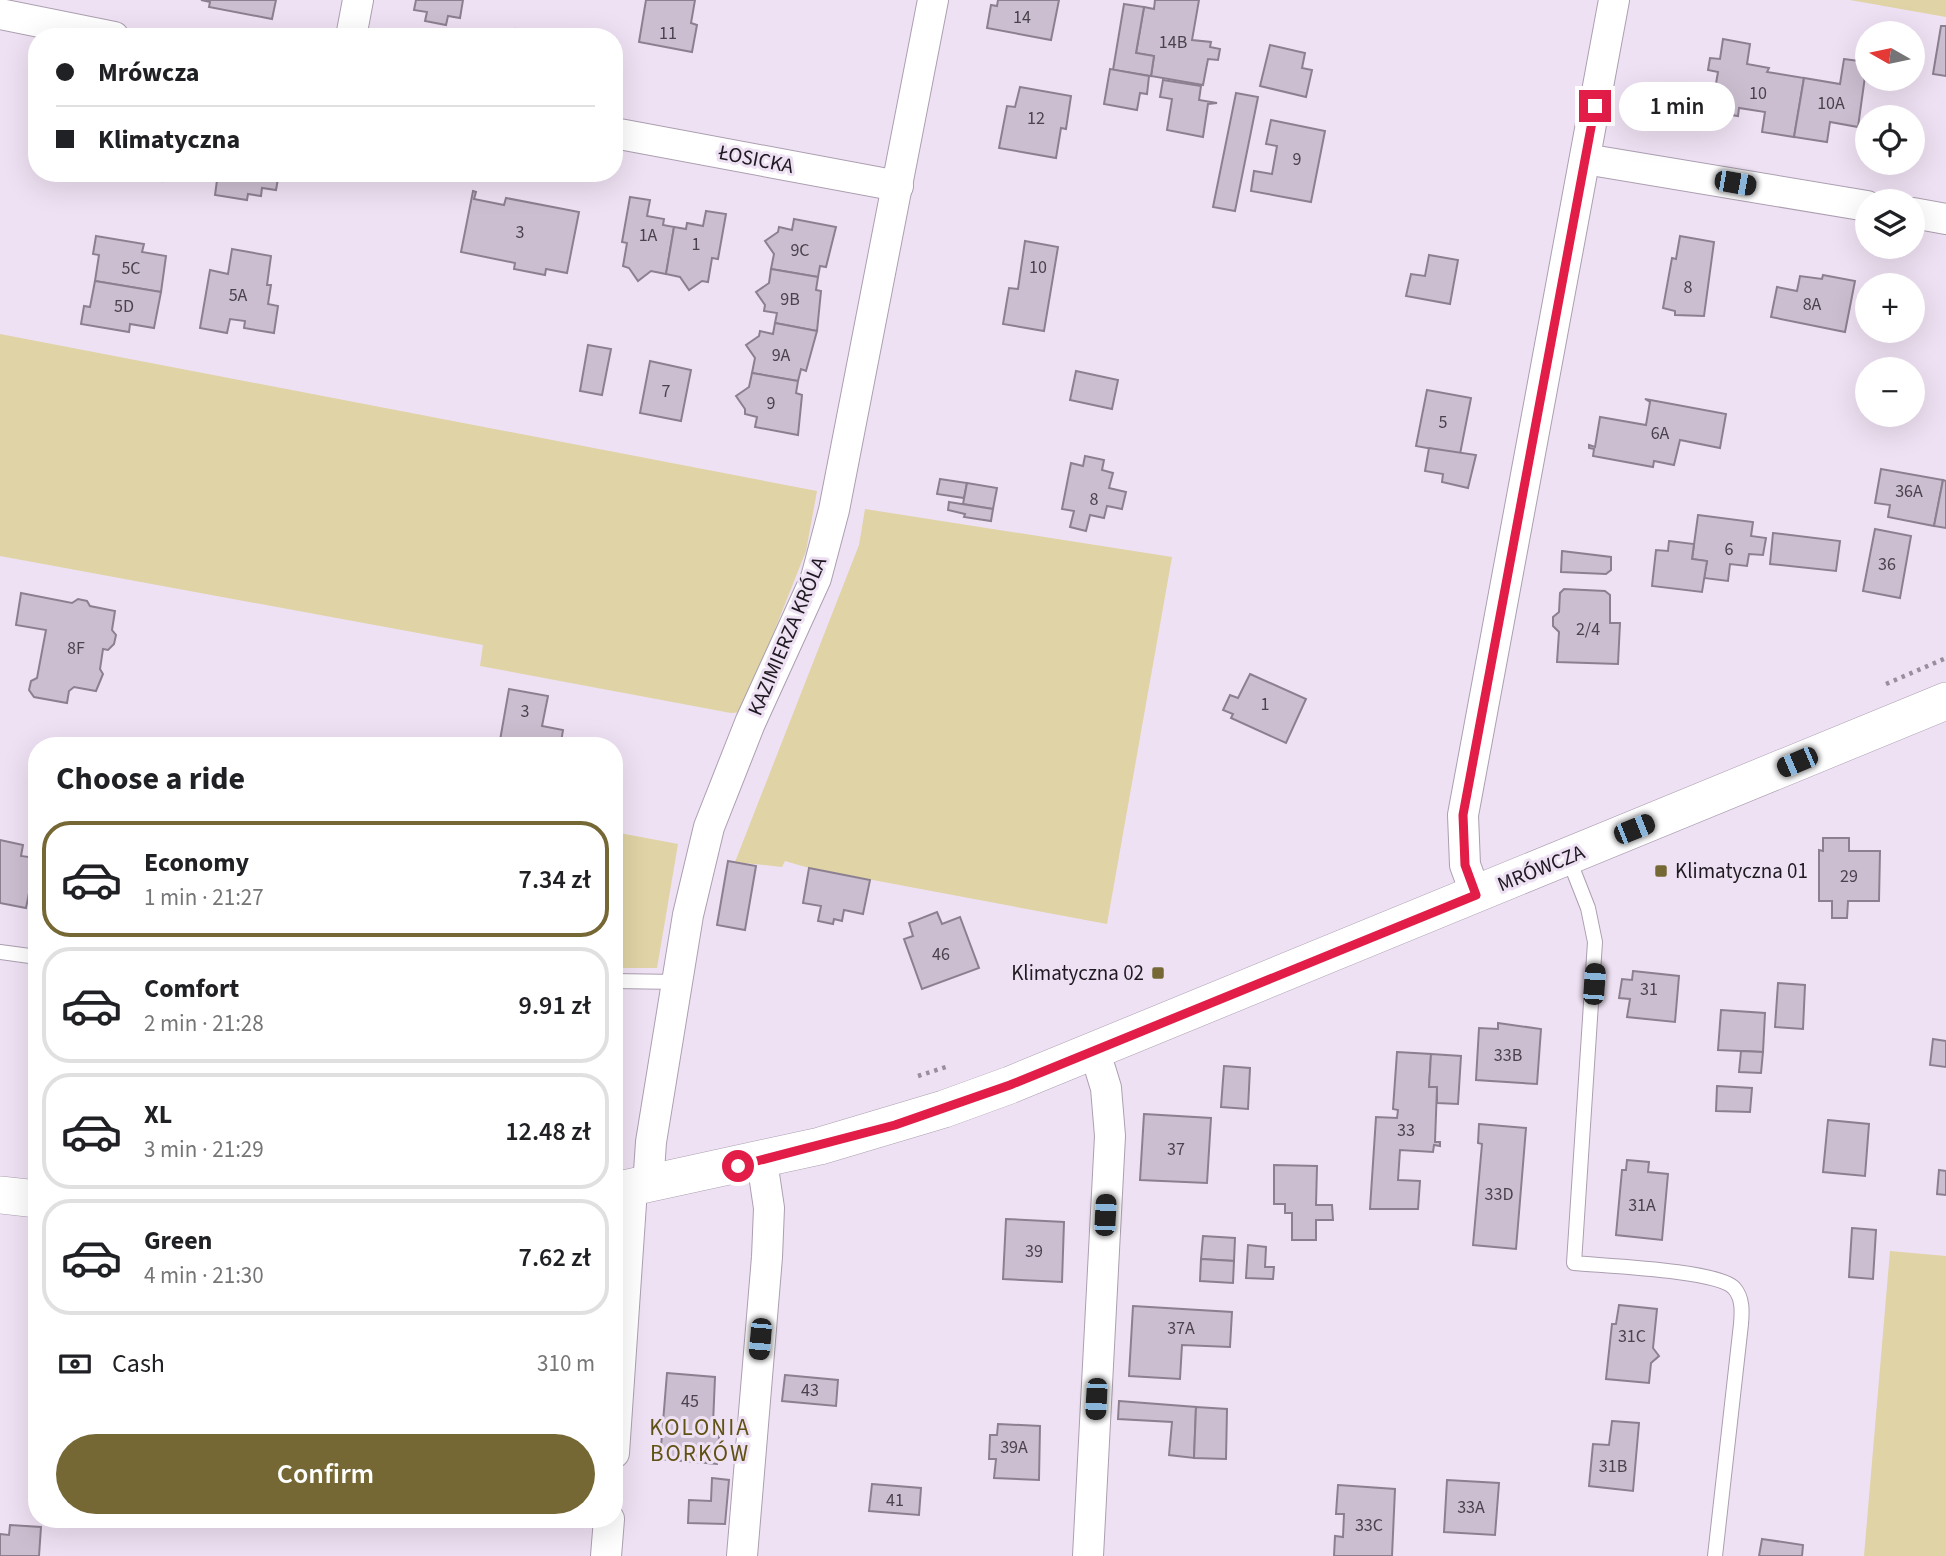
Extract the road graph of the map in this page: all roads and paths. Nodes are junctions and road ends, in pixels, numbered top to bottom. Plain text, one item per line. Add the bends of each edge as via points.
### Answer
1 (358, 0) edge
2 (933, 0) edge
3 (1614, 0) edge
4 (0, 14) edge
5 (69, 28) edge
6 (353, 28) edge
7 (623, 135) edge
8 (1585, 159) junction
9 (898, 186) junction
10 (1855, 204) edge
11 (1925, 215) edge
12 (1946, 219) edge
13 (1946, 658) edge
14 (1883, 685) dead end
15 (1946, 701) edge
16 (1568, 857) junction
17 (1476, 895) junction
18 (0, 952) edge
19 (28, 956) edge
20 (623, 981) edge
21 (677, 982) junction
22 (1095, 1052) junction
23 (957, 1063) dead end
24 (906, 1080) dead end
25 (762, 1161) junction
26 (632, 1189) edge
27 (0, 1195) edge
28 (28, 1198) edge
29 (623, 1321) edge
30 (608, 1528) edge
31 (606, 1556) edge
32 (742, 1556) edge
33 (1088, 1556) edge
34 (1715, 1556) edge

1 - 6 street
2 - 9 street, KAZIMIERZA KRÓLA
3 - 8 street
4 - 5 street
7 - 9 street, ŁOSICKA
8 - 10 street
8 - 17 street via 1463,815 1465,865
9 - 21 street, KAZIMIERZA KRÓLA via 834,510 816,578 709,827
11 - 12 street
13 - 14 path
15 - 16 street, MRÓWCZA
16 - 17 street, MRÓWCZA
16 - 34 lane via 1588,908 1595,942 1574,1262 1705,1276 1733,1287 1740,1298 1741,1324
17 - 22 street, MRÓWCZA
18 - 19 lane
20 - 21 lane
21 - 26 street, KAZIMIERZA KRÓLA via 651,1142
22 - 25 street, MRÓWCZA via 944,1110
22 - 33 street via 1106,1088 1110,1136
23 - 24 path
25 - 26 street, MRÓWCZA
25 - 32 street via 769,1208 767,1257
26 - 29 street, KAZIMIERZA KRÓLA
27 - 28 street
30 - 31 street

